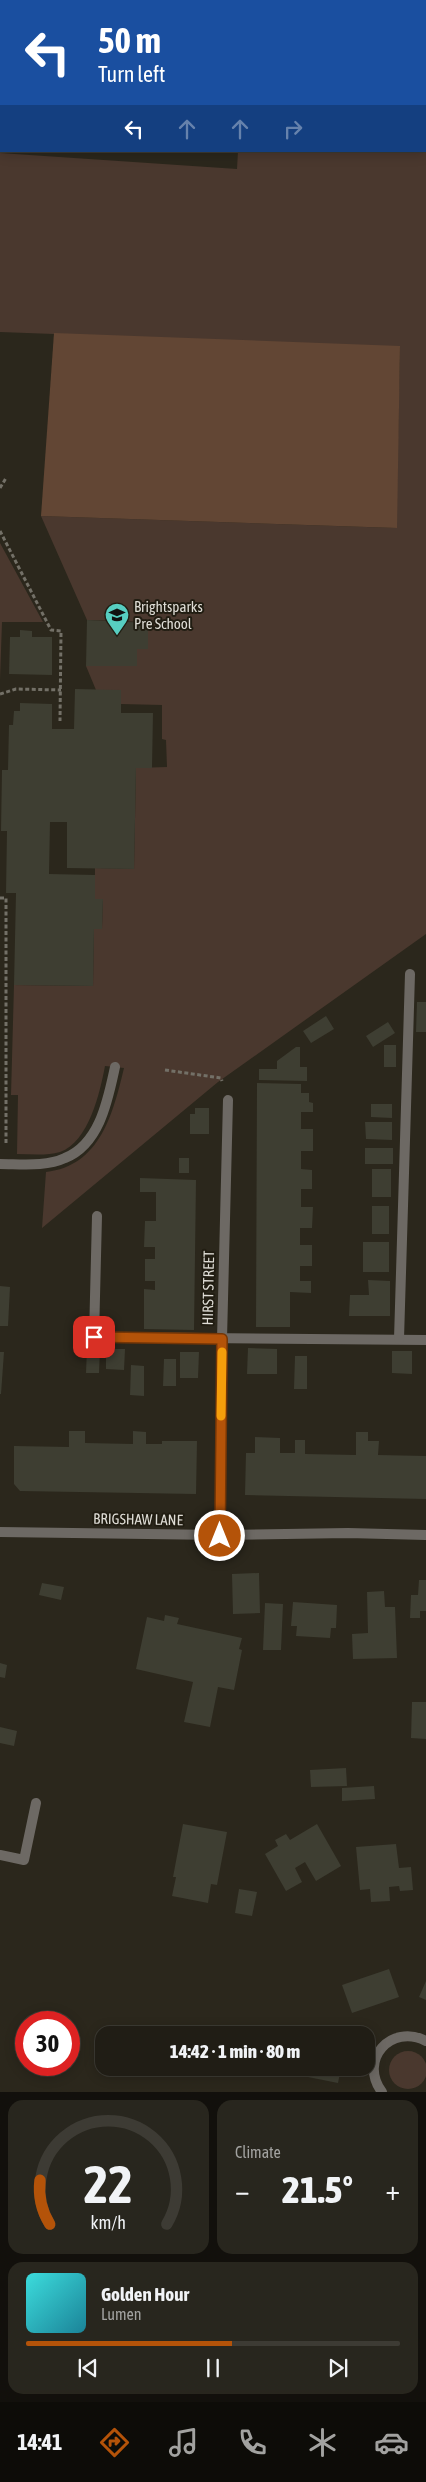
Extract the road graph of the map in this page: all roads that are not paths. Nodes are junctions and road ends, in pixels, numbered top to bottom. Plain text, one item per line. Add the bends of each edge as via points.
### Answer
1 (410, 974) dead end
2 (115, 1067) dead end
3 (228, 1100) road end
4 (3, 1164) edge
5 (96, 1216) dead end
6 (222, 1339) junction
7 (399, 1339) junction
8 (426, 1340) edge
9 (0, 1532) edge
10 (426, 1535) edge
11 (220, 1536) junction
12 (36, 1803) dead end
13 (0, 1855) edge
14 (426, 2041) edge
15 (382, 2092) edge

1 - 7 street
2 - 4 street via 108,1099 94,1132 82,1147 66,1158 46,1163
3 - 6 street, HIRST STREET
5 - 6 street via 94,1337
6 - 7 street
6 - 11 street, HIRST STREET
7 - 8 street
9 - 11 street, BRIGSHAW LANE
10 - 11 street, BRIGSHAW LANE
12 - 13 street via 24,1860
14 - 15 street via 408,2035 396,2038 378,2053 374,2075

